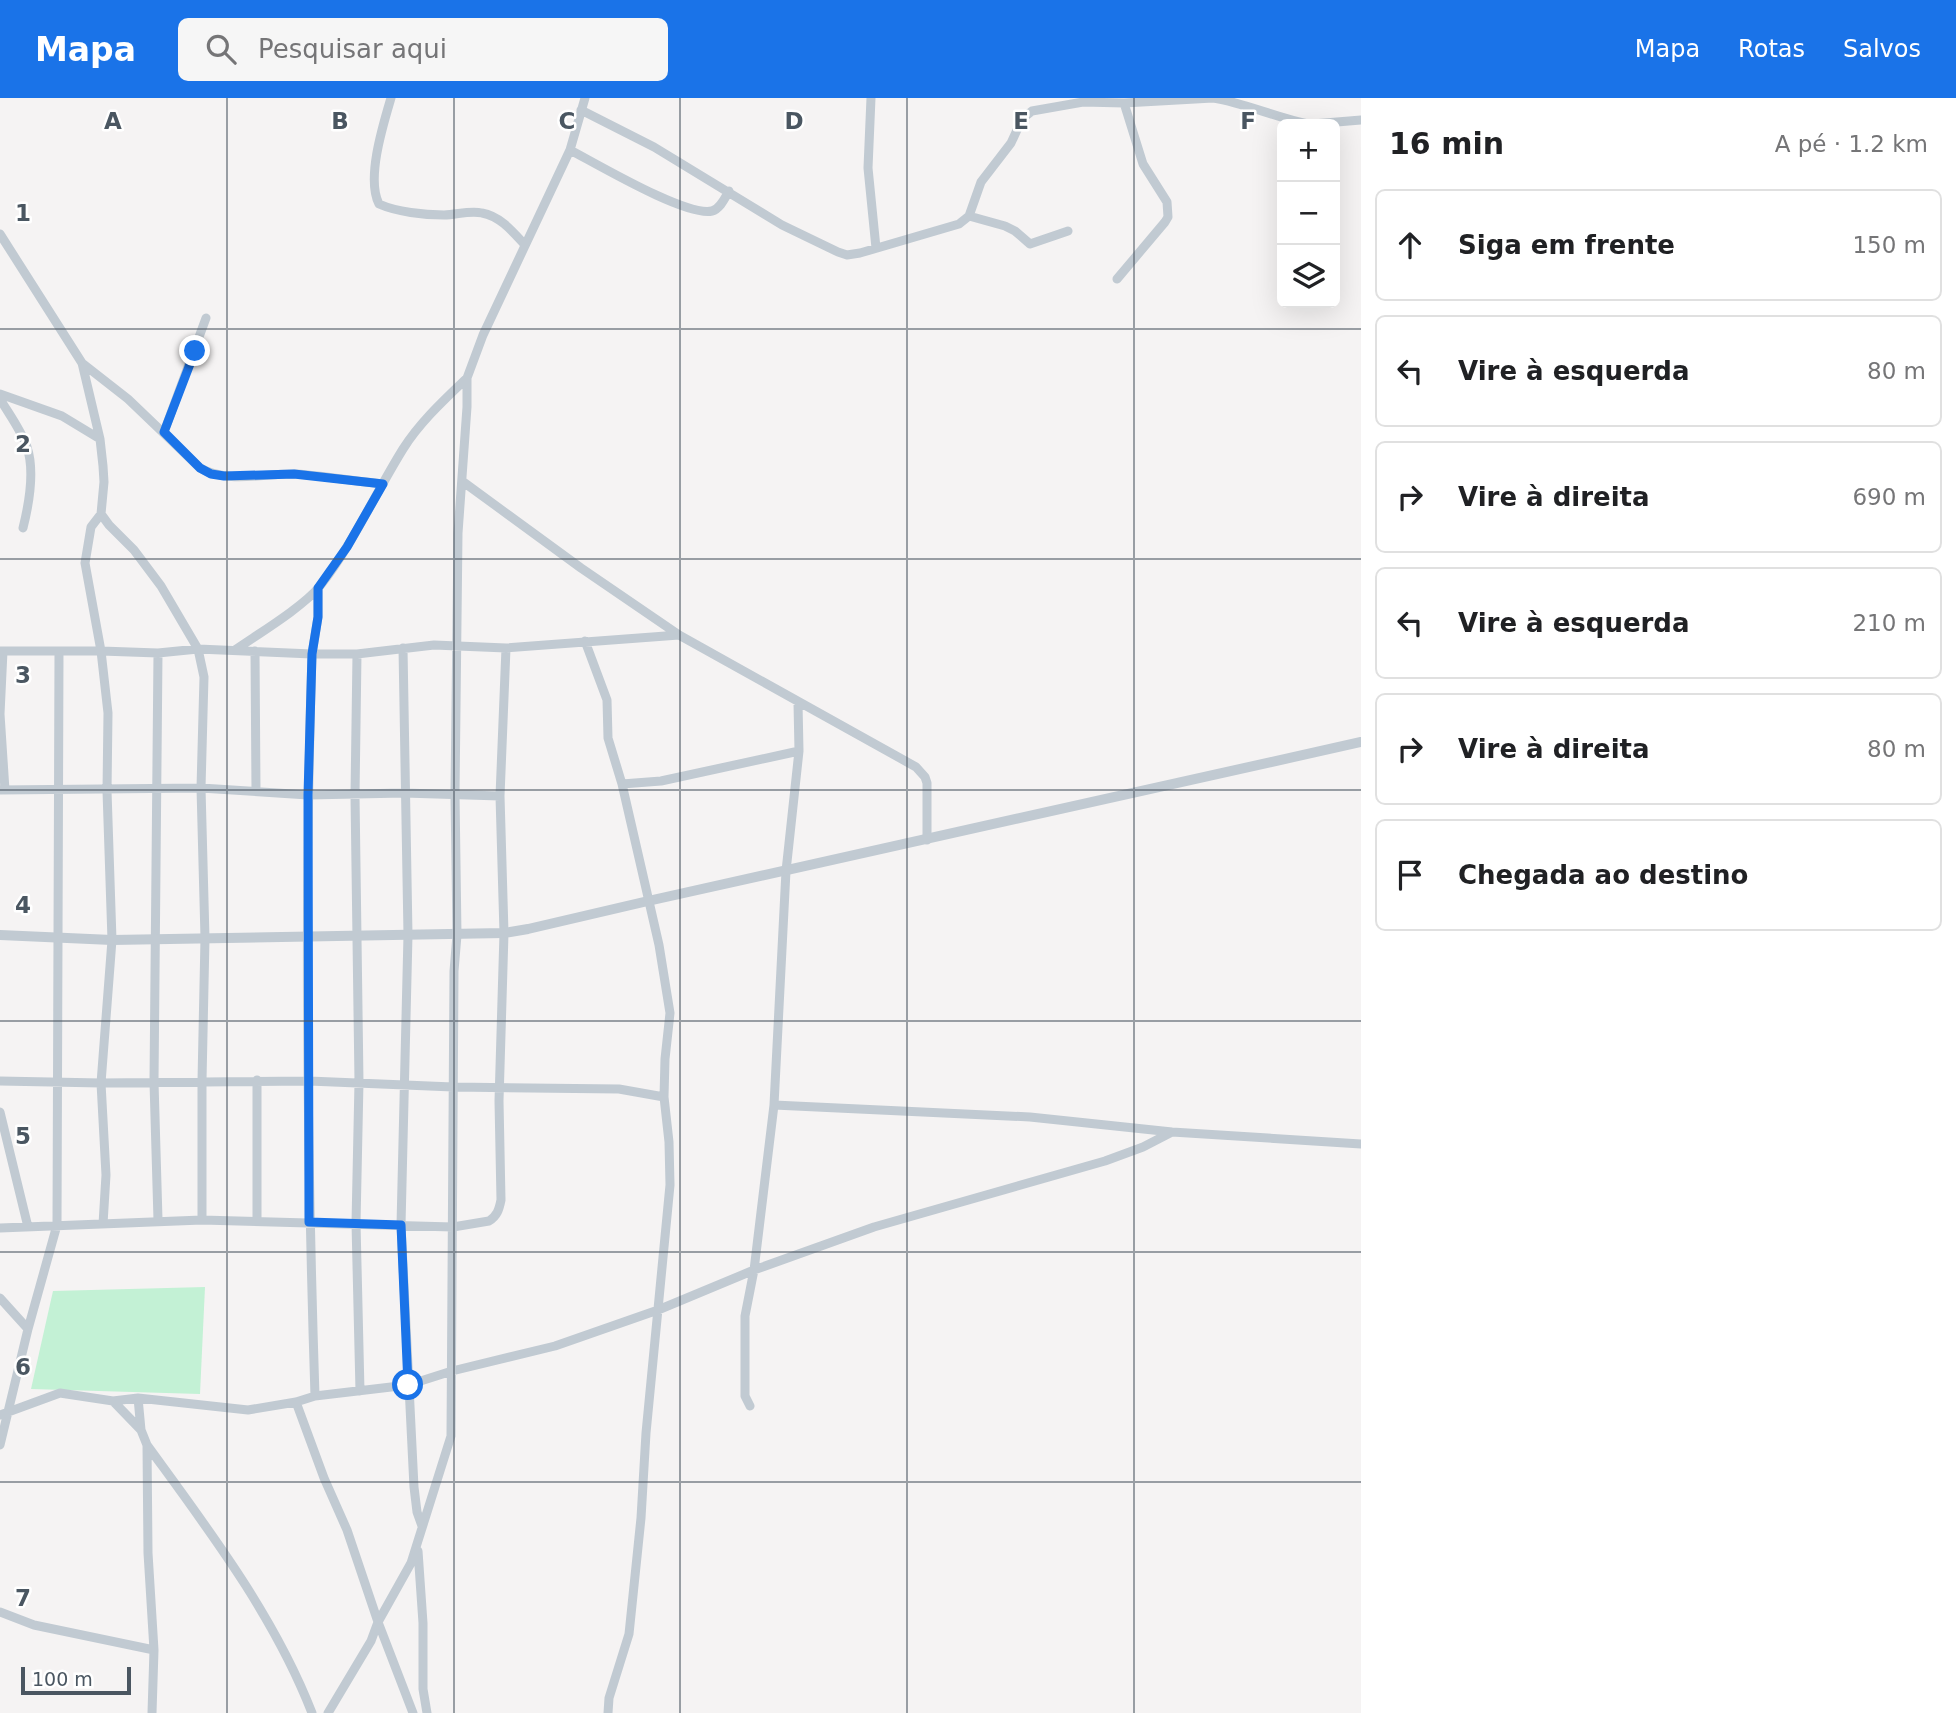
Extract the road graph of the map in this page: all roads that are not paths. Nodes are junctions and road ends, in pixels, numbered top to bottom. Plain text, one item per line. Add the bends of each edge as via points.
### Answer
1 (390, 98) edge
2 (584, 98) edge
3 (871, 98) edge
4 (1213, 98) edge
5 (1080, 100) edge
6 (1124, 103) junction
7 (581, 110) junction
8 (1283, 119) edge
9 (1361, 120) edge
10 (1340, 122) edge
11 (570, 150) junction
12 (729, 191) junction
13 (969, 216) junction
14 (1068, 231) dead end
15 (0, 234) edge
16 (525, 245) junction
17 (876, 248) junction
18 (1117, 279) dead end
19 (206, 318) dead end
20 (82, 363) junction
21 (467, 378) junction
22 (0, 396) edge
23 (164, 432) junction
24 (100, 439) junction
25 (462, 481) junction
26 (383, 484) junction
27 (101, 514) junction
28 (23, 528) dead end
29 (318, 588) junction
30 (679, 635) junction
31 (585, 641) junction
32 (458, 646) junction
33 (403, 648) junction
34 (506, 648) junction
35 (198, 649) junction
36 (101, 650) junction
37 (235, 650) junction
38 (1, 651) edge
39 (255, 651) junction
40 (59, 652) junction
41 (158, 653) junction
42 (312, 654) junction
43 (357, 654) junction
44 (798, 703) junction
45 (1361, 742) edge
46 (799, 751) junction
47 (622, 784) junction
48 (201, 788) junction
49 (59, 789) junction
50 (156, 789) junction
51 (3, 790) edge
52 (107, 791) junction
53 (256, 792) junction
54 (404, 793) junction
55 (355, 794) junction
56 (455, 794) junction
57 (308, 795) junction
58 (500, 796) junction
59 (927, 840) junction
60 (786, 872) junction
61 (648, 901) junction
62 (504, 933) junction
63 (0, 935) edge
64 (408, 935) junction
65 (457, 935) junction
66 (307, 937) junction
67 (357, 937) junction
68 (57, 938) junction
69 (205, 938) junction
70 (157, 939) junction
71 (112, 940) junction
72 (257, 1080) junction
73 (0, 1081) edge
74 (202, 1081) junction
75 (309, 1081) junction
76 (57, 1082) junction
77 (155, 1082) junction
78 (359, 1082) junction
79 (101, 1083) junction
80 (406, 1084) junction
81 (453, 1087) junction
82 (500, 1088) junction
83 (664, 1097) junction
84 (774, 1105) junction
85 (0, 1112) edge
86 (1172, 1132) junction
87 (1361, 1144) edge
88 (158, 1220) junction
89 (202, 1220) junction
90 (257, 1220) junction
91 (309, 1222) junction
92 (356, 1223) junction
93 (103, 1224) junction
94 (57, 1225) junction
95 (401, 1225) junction
96 (28, 1227) junction
97 (453, 1227) junction
98 (0, 1228) edge
99 (754, 1270) junction
100 (0, 1298) edge
101 (658, 1310) junction
102 (28, 1329) junction
103 (452, 1371) junction
104 (408, 1385) junction
105 (360, 1391) junction
106 (314, 1396) junction
107 (138, 1398) junction
108 (113, 1401) junction
109 (296, 1402) junction
110 (750, 1406) dead end
111 (4, 1413) edge
112 (141, 1430) junction
113 (0, 1445) edge
114 (147, 1445) junction
115 (422, 1526) junction
116 (418, 1546) junction
117 (0, 1612) edge
118 (378, 1622) junction
119 (154, 1650) junction
120 (152, 1713) edge
121 (312, 1713) edge
122 (328, 1713) edge
123 (413, 1713) edge
124 (427, 1713) edge
125 (608, 1713) edge

1 - 16 street via 375,176 379,204 442,215 481,212 510,229
2 - 7 street
3 - 17 street via 868,168
4 - 6 street
4 - 8 street
5 - 6 street
5 - 13 street via 1032,111 1022,119 1011,143 981,183
6 - 18 street via 1143,164 1164,196 1168,211 1165,222
7 - 11 street
7 - 12 street
9 - 10 street
11 - 12 street via 693,210 717,209
11 - 16 street
12 - 17 street via 782,225 838,252 847,255
13 - 14 street via 1005,226 1030,244
13 - 17 street via 959,224
15 - 20 street
16 - 21 street
19 - 23 street
20 - 23 street
20 - 24 street
21 - 25 street
21 - 26 street via 423,422
22 - 24 street via 62,416
22 - 28 street via 29,455
23 - 26 street via 211,474 294,474
24 - 27 street
25 - 30 street
25 - 32 street
26 - 29 street
27 - 35 street via 149,568
27 - 36 street via 91,527 85,563
29 - 37 street
29 - 42 street
30 - 31 street
30 - 44 street
31 - 34 street
31 - 47 street via 607,700 608,738
32 - 33 street
32 - 34 street
32 - 56 street
33 - 43 street
33 - 54 street
34 - 58 street
35 - 37 street
35 - 41 street
35 - 48 street via 204,677
36 - 40 street
36 - 41 street
36 - 52 street via 108,713
37 - 39 street
38 - 40 street
38 - 51 street
39 - 42 street
39 - 53 street
40 - 49 street
41 - 50 street
42 - 43 street
42 - 57 street
43 - 55 street
44 - 46 street
44 - 59 street via 922,772 927,783
45 - 59 street
46 - 47 street via 661,781
46 - 60 street
47 - 61 street
48 - 50 street
48 - 53 street
48 - 69 street
49 - 51 street
49 - 52 street
49 - 68 street
50 - 52 street
50 - 70 street
52 - 71 street
53 - 57 street
54 - 55 street
54 - 56 street
54 - 64 street
55 - 57 street
55 - 67 street
56 - 58 street
56 - 65 street
57 - 66 street
58 - 62 street
59 - 60 street
60 - 61 street
60 - 84 street
61 - 62 street
61 - 83 street via 670,1013
62 - 65 street
62 - 82 street
63 - 68 street
64 - 65 street
64 - 67 street
64 - 80 street
65 - 81 street
66 - 67 street
66 - 69 street
66 - 75 street
67 - 78 street
68 - 71 street
68 - 76 street
69 - 70 street
69 - 74 street
70 - 71 street
70 - 77 street
71 - 79 street
72 - 74 street
72 - 75 street
72 - 90 street
73 - 76 street
74 - 77 street
74 - 89 street
75 - 78 street
75 - 91 street
76 - 79 street
76 - 94 street
77 - 79 street
77 - 88 street
78 - 80 street
78 - 92 street
79 - 93 street via 106,1175
80 - 81 street
80 - 95 street
81 - 82 street
81 - 97 street
82 - 83 street via 619,1090
82 - 97 street via 498,1212 489,1221
83 - 101 street via 670,1185
84 - 86 street via 1030,1117
84 - 99 street
85 - 96 street
86 - 87 street
86 - 99 street via 1105,1161 873,1227
88 - 89 street
88 - 93 street
89 - 90 street
90 - 91 street
91 - 92 street
91 - 106 street
92 - 95 street
92 - 105 street
93 - 94 street
94 - 96 street
94 - 102 street
95 - 97 street
95 - 104 street
96 - 98 street
97 - 103 street
99 - 101 street
99 - 110 street via 745,1316 745,1396
100 - 102 street
101 - 103 street via 555,1346
101 - 125 street via 629,1634
102 - 111 street
103 - 104 street
103 - 115 street via 451,1436
104 - 105 street
104 - 115 street via 414,1487
105 - 106 street
106 - 109 street
107 - 108 street
107 - 109 street via 248,1410
107 - 112 street
108 - 111 street via 60,1393
108 - 112 street
109 - 118 street
111 - 113 street
112 - 114 street
114 - 119 street
114 - 121 street via 250,1592
115 - 116 street
116 - 118 street
116 - 124 street
117 - 119 street via 34,1625
118 - 122 street
118 - 123 street
119 - 120 street

